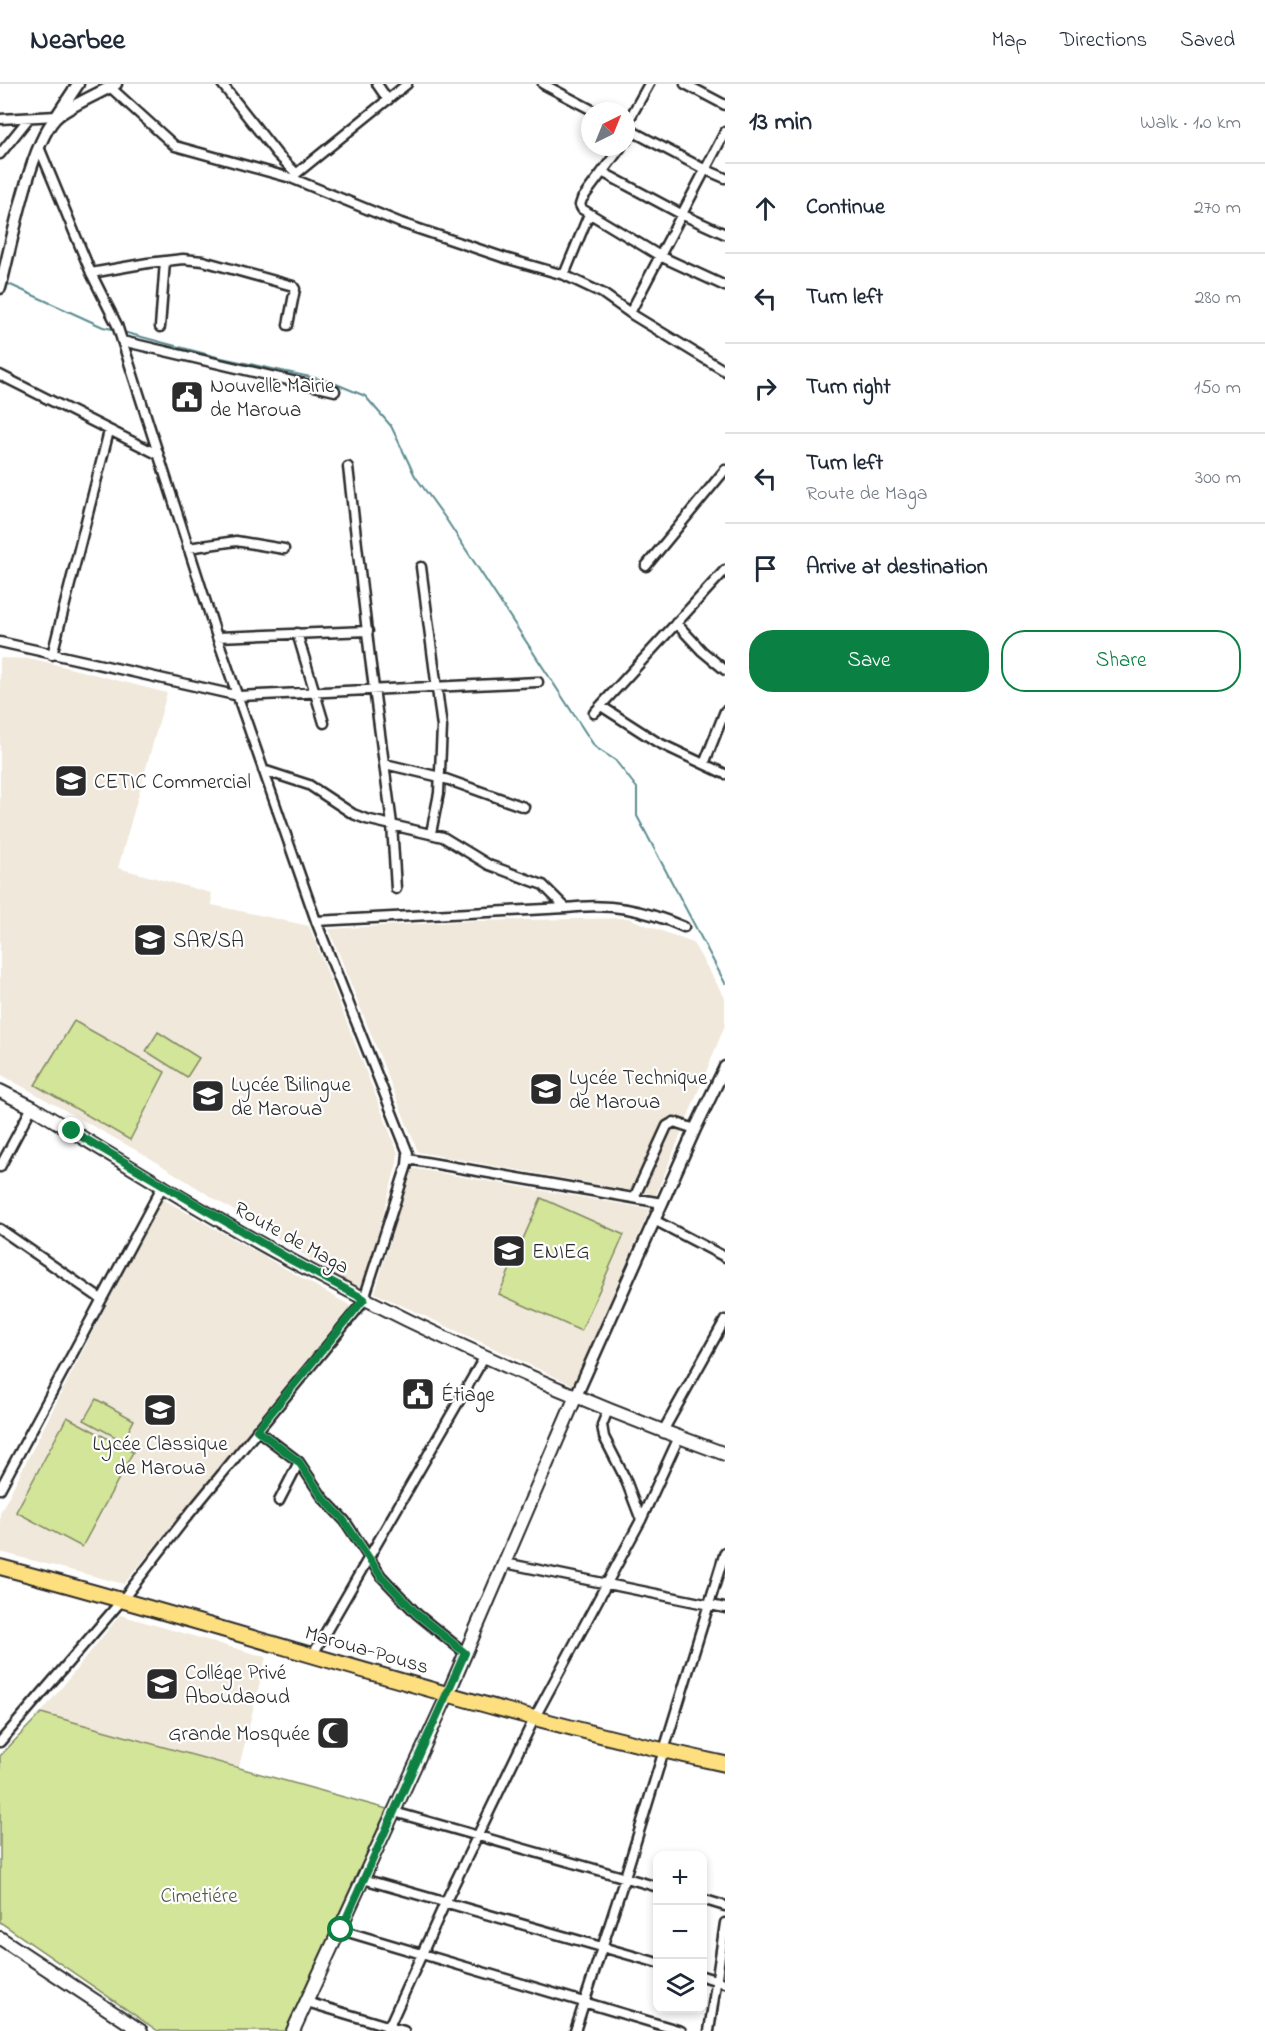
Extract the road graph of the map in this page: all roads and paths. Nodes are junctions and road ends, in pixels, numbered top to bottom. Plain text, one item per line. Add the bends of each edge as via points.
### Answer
1 (78, 84) edge
2 (222, 84) edge
3 (377, 84) edge
4 (407, 84) edge
5 (544, 84) edge
6 (649, 84) edge
7 (685, 84) edge
8 (113, 86) edge
9 (388, 100) junction
10 (581, 104) edge
11 (725, 105) edge
12 (635, 113) edge
13 (57, 116) junction
14 (29, 118) junction
15 (0, 119) edge
16 (635, 132) edge
17 (725, 132) edge
18 (39, 147) junction
19 (0, 154) edge
20 (614, 156) edge
21 (704, 169) junction
22 (602, 172) junction
23 (294, 176) junction
24 (725, 178) edge
25 (589, 214) junction
26 (681, 214) junction
27 (725, 234) edge
28 (660, 255) junction
29 (165, 261) junction
30 (91, 273) junction
31 (564, 275) junction
32 (725, 286) edge
33 (0, 288) edge
34 (630, 313) junction
35 (288, 324) dead end
36 (160, 327) dead end
37 (121, 339) junction
38 (725, 371) edge
39 (0, 375) edge
40 (335, 391) dead end
41 (110, 431) junction
42 (157, 454) junction
43 (348, 467) dead end
44 (725, 470) edge
45 (188, 548) junction
46 (284, 549) dead end
47 (646, 566) dead end
48 (421, 567) dead end
49 (725, 570) edge
50 (676, 623) junction
51 (368, 630) junction
52 (297, 633) junction
53 (217, 638) junction
54 (0, 642) edge
55 (52, 655) junction
56 (725, 670) edge
57 (538, 682) dead end
58 (437, 688) junction
59 (376, 691) junction
60 (315, 693) junction
61 (239, 696) junction
62 (725, 711) edge
63 (324, 723) dead end
64 (385, 764) junction
65 (704, 764) junction
66 (263, 770) junction
67 (725, 774) edge
68 (440, 777) junction
69 (524, 807) dead end
70 (392, 824) junction
71 (431, 833) junction
72 (396, 889) dead end
73 (566, 908) junction
74 (316, 921) junction
75 (684, 927) dead end
76 (725, 1067) edge
77 (0, 1091) edge
78 (32, 1107) junction
79 (695, 1129) junction
80 (408, 1159) junction
81 (0, 1167) edge
82 (163, 1185) junction
83 (634, 1198) junction
84 (662, 1203) junction
85 (654, 1220) junction
86 (0, 1229) edge
87 (725, 1257) edge
88 (101, 1299) junction
89 (364, 1299) junction
90 (725, 1320) edge
91 (485, 1356) junction
92 (576, 1396) junction
93 (608, 1410) junction
94 (257, 1430) junction
95 (663, 1431) junction
96 (679, 1437) junction
97 (725, 1454) edge
98 (299, 1462) junction
99 (0, 1489) edge
100 (279, 1501) dead end
101 (641, 1520) junction
102 (725, 1552) edge
103 (368, 1557) junction
104 (505, 1563) junction
105 (0, 1567) edge
106 (605, 1584) junction
107 (123, 1599) junction
108 (710, 1606) junction
109 (725, 1608) edge
110 (465, 1653) junction
111 (312, 1656) junction
112 (448, 1694) junction
113 (535, 1717) junction
114 (0, 1742) edge
115 (662, 1750) junction
116 (725, 1764) edge
117 (394, 1812) junction
118 (479, 1836) junction
119 (625, 1878) junction
120 (363, 1879) junction
121 (653, 1886) edge
122 (707, 1901) edge
123 (445, 1903) junction
124 (725, 1906) edge
125 (725, 1923) edge
126 (341, 1930) junction
127 (0, 1938) edge
128 (602, 1947) junction
129 (423, 1955) junction
130 (653, 1962) edge
131 (721, 1982) edge
132 (583, 2001) junction
133 (307, 2002) junction
134 (388, 2029) edge
135 (141, 2031) edge
136 (294, 2031) edge
137 (404, 2031) edge
138 (575, 2031) edge
139 (681, 2031) edge
140 (709, 2031) edge

1 - 13 street
2 - 23 street
3 - 9 street
4 - 9 street
5 - 10 street
6 - 12 street
7 - 11 street
8 - 13 street
8 - 23 street via 175,146
9 - 23 street
13 - 14 street
13 - 18 street
14 - 15 street
14 - 19 street
16 - 21 street
17 - 21 street
18 - 30 street
18 - 33 street
20 - 22 street
21 - 24 street
21 - 26 street
22 - 25 street via 580,205
22 - 26 street
23 - 31 street via 401,223
25 - 28 street
25 - 31 street
26 - 27 street
26 - 28 street
28 - 32 street
28 - 34 street
29 - 30 street
29 - 35 street via 203,261 289,284 295,289
29 - 36 street
30 - 37 street
31 - 34 street via 602,293
34 - 38 street
37 - 40 street
37 - 42 street
39 - 41 street
41 - 42 street
41 - 55 street
42 - 45 street
43 - 51 street
44 - 47 street
45 - 46 street via 236,541
45 - 53 street
48 - 58 street
49 - 50 street
50 - 56 street
50 - 65 street via 597,710
51 - 52 street
51 - 59 street
52 - 53 street
52 - 60 street
53 - 61 street
54 - 55 street
55 - 61 street
57 - 58 street
58 - 59 street
58 - 68 street via 442,727
59 - 60 street
59 - 64 street
60 - 61 street
60 - 63 street
61 - 66 street
62 - 65 street
64 - 68 street
64 - 70 street
65 - 67 street
66 - 70 street via 313,787 360,816
66 - 74 street
68 - 69 street
68 - 71 street
70 - 71 street
70 - 72 street
71 - 73 street via 500,870 543,885
73 - 74 street
73 - 75 street via 593,905 637,910
74 - 80 street
76 - 79 street
77 - 78 main road, Route de Maga
78 - 81 street
78 - 82 main road, Route de Maga
79 - 83 street via 674,1122 667,1126
79 - 84 street
80 - 83 street
80 - 89 street
82 - 88 street
82 - 89 main road, Route de Maga
83 - 84 street
84 - 85 street
85 - 87 street
85 - 92 street
86 - 88 street
88 - 99 street
89 - 91 main road, Route de Maga
89 - 94 street
90 - 95 street
91 - 92 main road, Route de Maga
91 - 103 street
92 - 93 main road, Route de Maga
92 - 104 main road
93 - 95 main road, Route de Maga
93 - 101 street via 602,1425 604,1437
94 - 98 street
94 - 107 street
95 - 96 main road, Route de Maga
96 - 97 main road, Route de Maga
96 - 101 street
98 - 100 street
98 - 103 street
101 - 106 street
102 - 108 street
103 - 110 street via 414,1611
103 - 111 street
104 - 106 street
104 - 110 main road
105 - 107 main road, Maroua-Pouss
106 - 108 street
106 - 113 street
107 - 111 main road, Maroua-Pouss
107 - 114 street
108 - 109 street
108 - 115 street
110 - 112 main road
111 - 112 main road, Maroua-Pouss
112 - 113 main road, Maroua-Pouss
112 - 117 main road
113 - 115 main road, Maroua-Pouss
113 - 118 street
115 - 116 main road, Maroua-Pouss
115 - 119 street
117 - 118 street
117 - 120 main road
118 - 119 street
118 - 123 street
119 - 121 street
119 - 128 street
120 - 123 street
120 - 126 main road
122 - 124 street
123 - 128 street
123 - 129 street
125 - 131 street
126 - 129 street
126 - 133 main road
127 - 135 main road
128 - 130 street
128 - 132 street
129 - 132 street
129 - 134 street
131 - 140 street
132 - 138 street
132 - 139 street
133 - 134 street
133 - 136 main road
134 - 137 street

